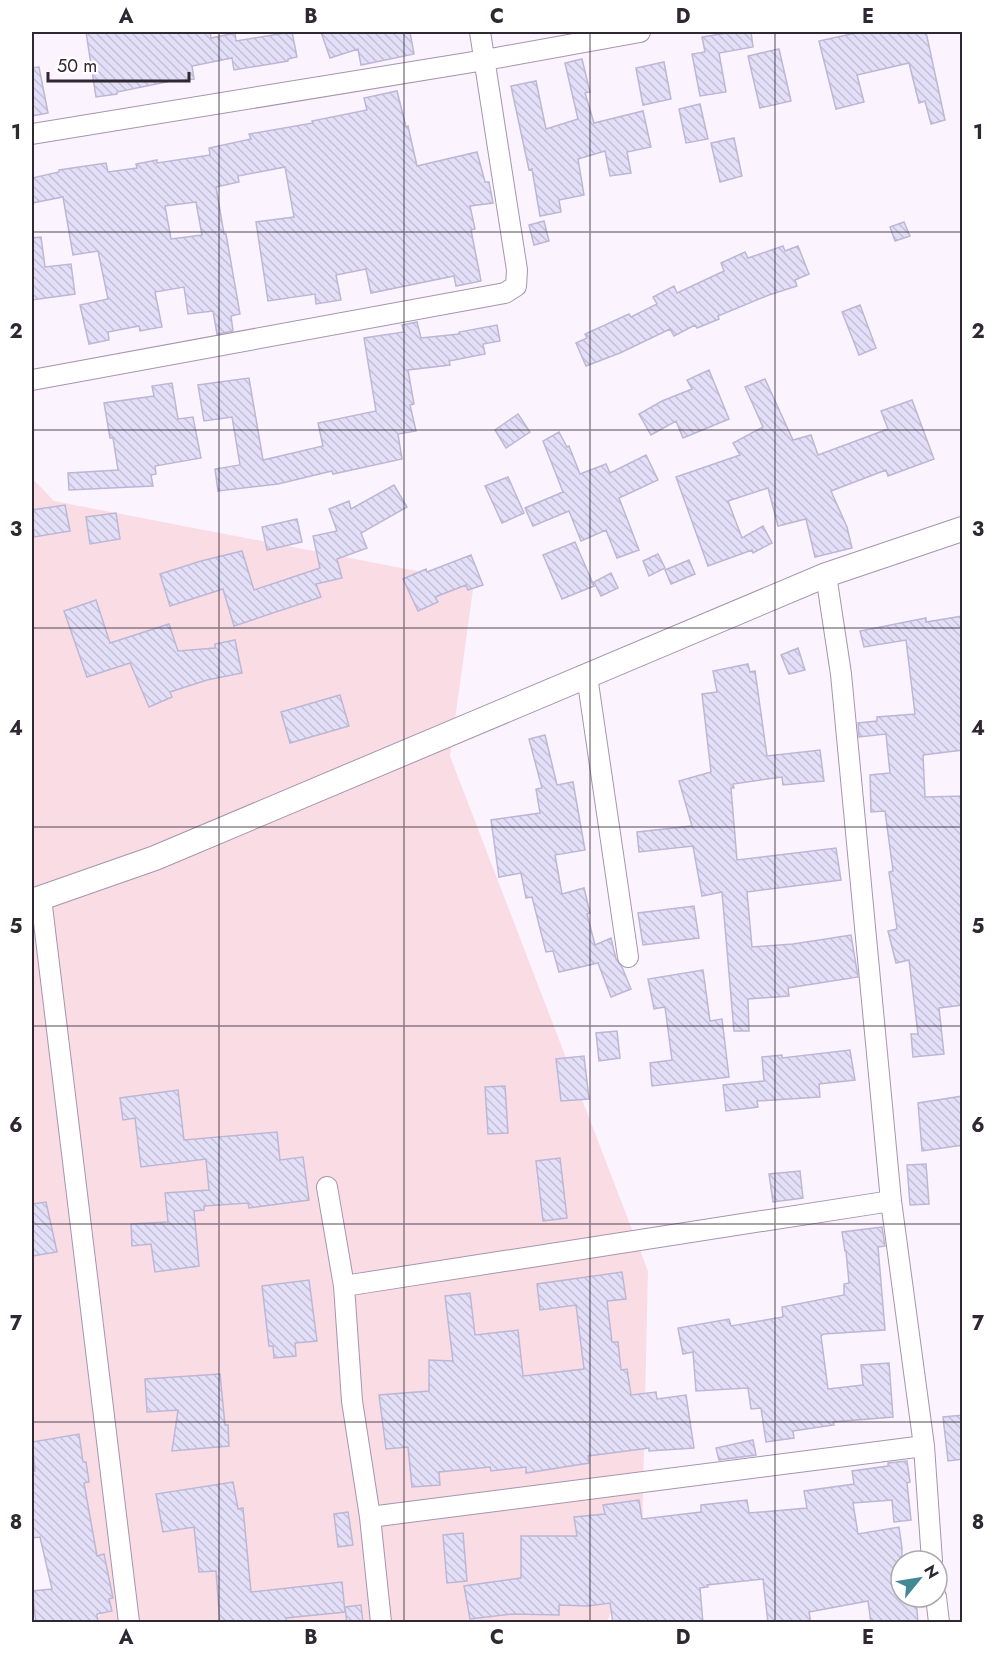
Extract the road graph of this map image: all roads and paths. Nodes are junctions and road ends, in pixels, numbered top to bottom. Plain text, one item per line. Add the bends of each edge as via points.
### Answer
1 (480, 32) edge
2 (640, 32) edge
3 (485, 60) junction
4 (32, 134) edge
5 (32, 380) edge
6 (963, 529) edge
7 (826, 575) junction
8 (587, 676) junction
9 (36, 900) edge
10 (628, 957) dead end
11 (327, 1187) dead end
12 (891, 1201) junction
13 (344, 1286) junction
14 (924, 1446) junction
15 (370, 1517) junction
16 (931, 1549) edge
17 (129, 1623) edge
18 (381, 1623) edge

1 - 3 street
2 - 3 street
3 - 4 street
3 - 5 street via 517,270 516,286 505,293
6 - 7 street
7 - 8 street
7 - 12 street via 841,674
8 - 9 street via 155,858
8 - 10 street
9 - 17 street
11 - 13 street
12 - 13 street
12 - 14 street
13 - 15 street via 352,1401
14 - 15 street
14 - 16 street
15 - 18 street

